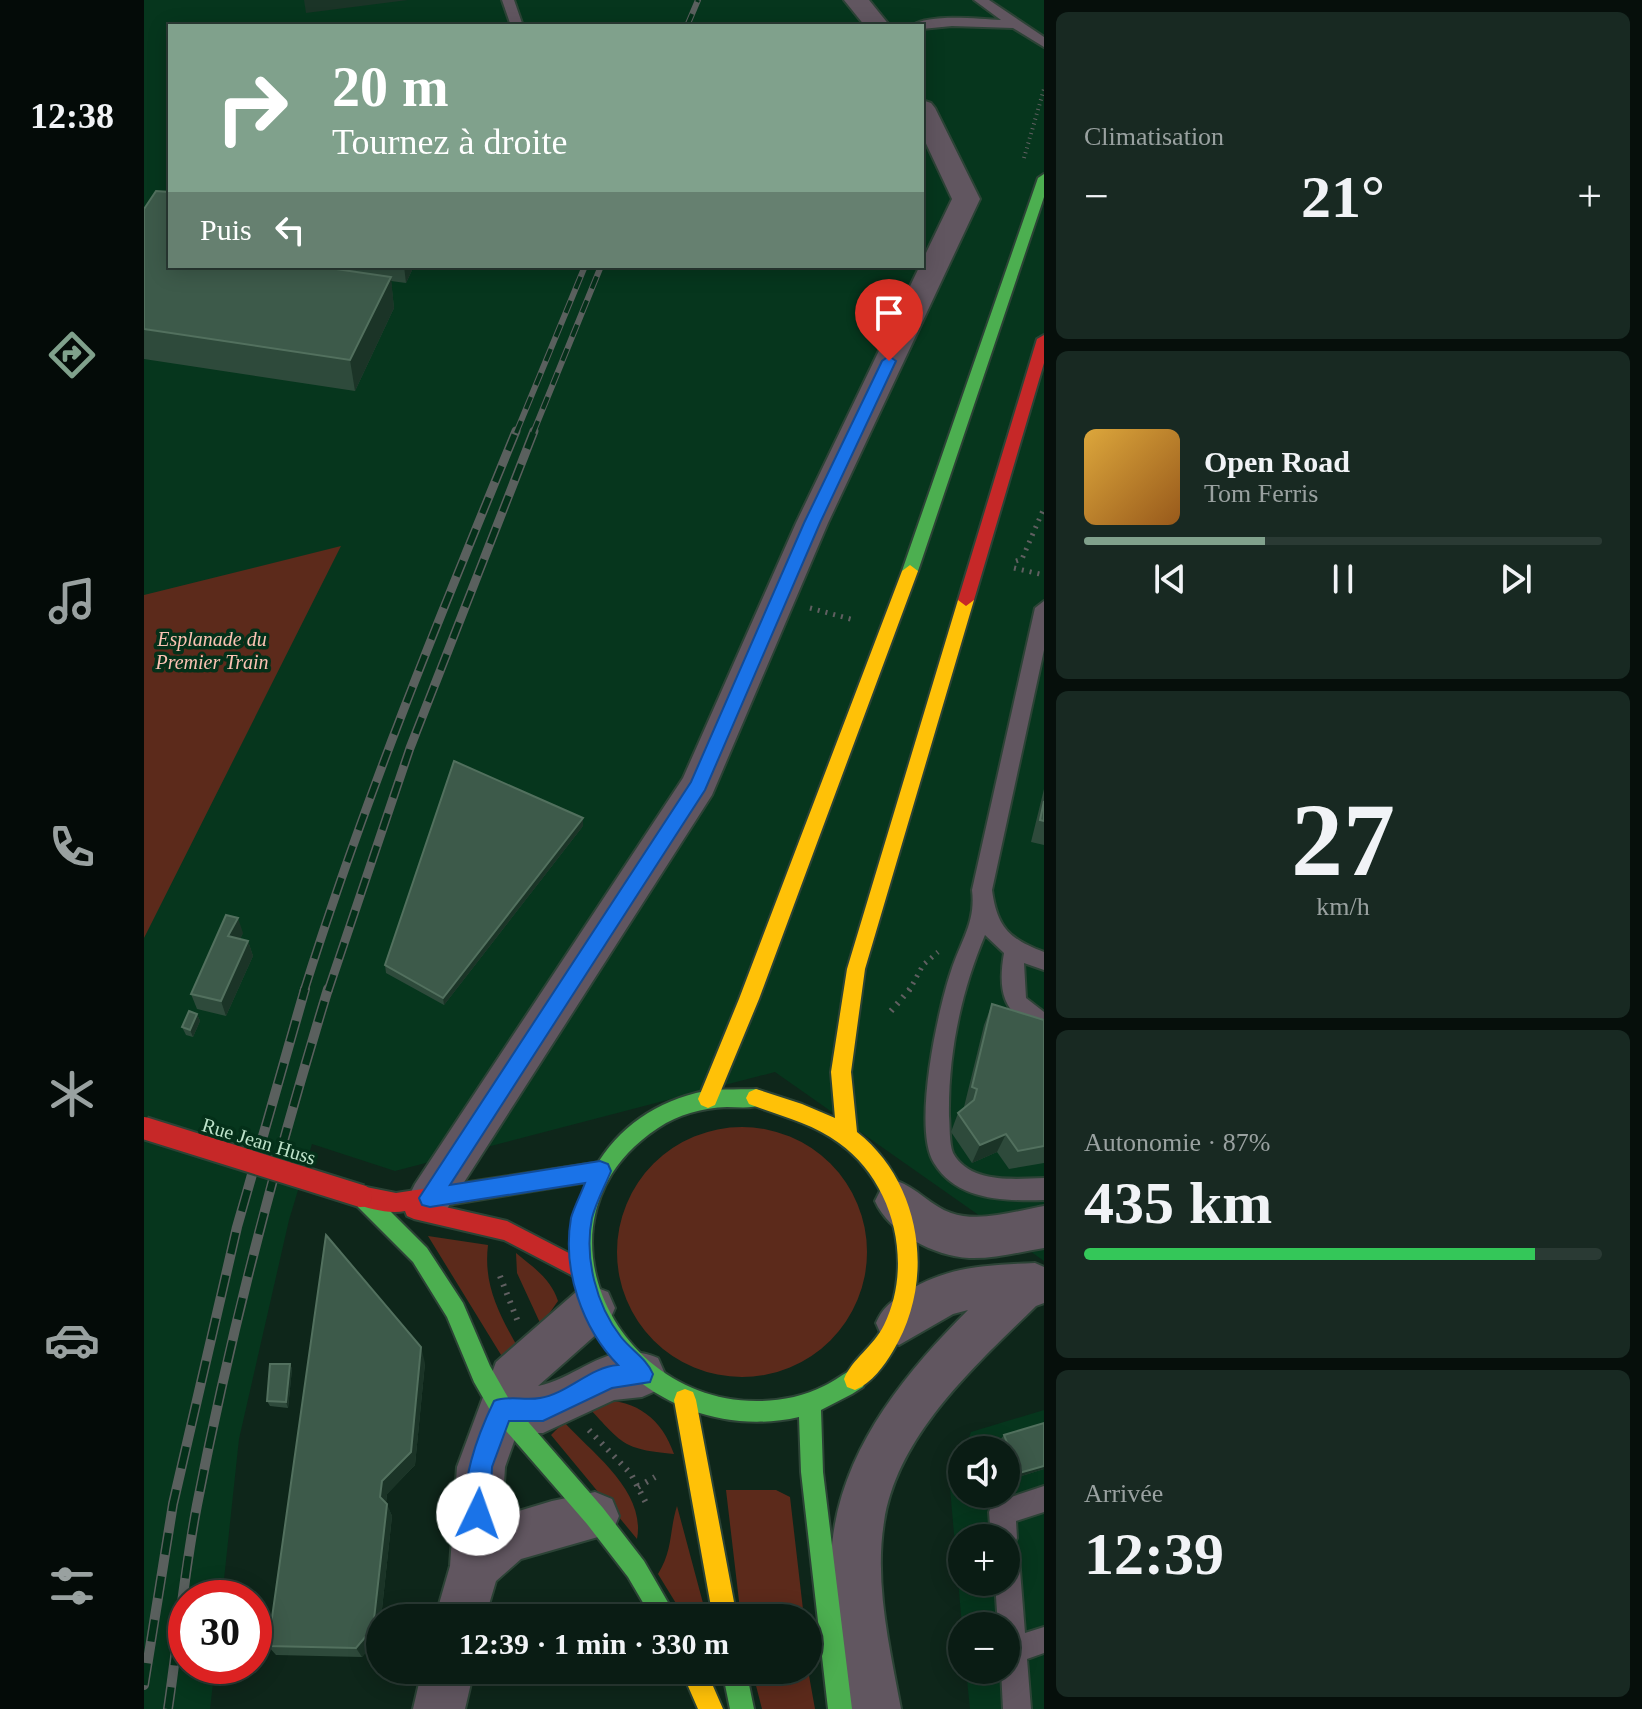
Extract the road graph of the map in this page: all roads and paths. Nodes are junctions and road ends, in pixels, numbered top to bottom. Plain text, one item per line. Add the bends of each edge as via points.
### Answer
1 (508, 0) edge
2 (856, 0) edge
3 (980, 0) edge
4 (516, 24) edge
5 (876, 24) edge
6 (1015, 24) junction
7 (924, 25) edge
8 (1044, 43) edge
9 (1044, 89) edge
10 (924, 112) edge
11 (1022, 163) dead end
12 (1044, 178) edge
13 (1044, 339) edge
14 (1044, 508) edge
15 (1044, 575) edge
16 (1044, 608) edge
17 (829, 613) dead end
18 (859, 621) dead end
19 (984, 914) junction
20 (971, 942) junction
21 (1015, 951) junction
22 (1044, 961) edge
23 (886, 1002) dead end
24 (1044, 1022) edge
25 (708, 1099) junction
26 (144, 1128) edge
27 (847, 1137) junction
28 (600, 1171) junction
29 (1044, 1189) edge
30 (361, 1196) junction
31 (430, 1198) junction
32 (897, 1201) junction
33 (1044, 1227) edge
34 (499, 1264) dead end
35 (1034, 1285) edge
36 (586, 1289) junction
37 (899, 1323) junction
38 (522, 1331) dead end
39 (642, 1374) junction
40 (685, 1400) junction
41 (810, 1405) junction
42 (502, 1409) junction
43 (1044, 1499) edge
44 (595, 1516) junction
45 (1003, 1524) edge
46 (475, 1566) junction
47 (464, 1604) edge
48 (657, 1604) edge
49 (722, 1604) edge
50 (1044, 1640) edge
51 (1020, 1649) edge
52 (445, 1684) edge
53 (699, 1684) edge
54 (737, 1684) edge
55 (1015, 1684) edge
56 (439, 1709) edge
57 (711, 1709) edge
58 (742, 1709) edge
59 (840, 1709) edge
60 (875, 1709) edge
61 (1017, 1709) edge

1 - 4 lane
2 - 5 street
3 - 6 lane
6 - 7 lane
6 - 8 lane
9 - 11 path
10 - 31 street via 966,199 812,523 699,785
12 - 25 main road via 897,610
13 - 27 main road via 856,969 841,1072
14 - 15 path via 1022,559 1006,563
16 - 19 lane via 986,866
17 - 18 path
19 - 20 lane
19 - 21 lane via 995,935
20 - 23 path via 924,961 905,1000 884,1015
20 - 29 lane via 952,999 944,1048 942,1156 965,1180 983,1187
21 - 22 lane
21 - 24 lane via 1013,1001
25 - 27 main road via 756,1098 804,1111
25 - 28 main road via 665,1113 628,1137
26 - 30 main road, Rue Jean Huss, bridge
27 - 32 main road via 876,1166
28 - 31 main road
28 - 36 main road via 582,1218
30 - 31 main road via 396,1203
30 - 36 main road via 507,1231
30 - 42 main road via 420,1255 455,1310
32 - 33 street via 925,1225 946,1234 974,1237
32 - 37 main road via 908,1240 910,1282
34 - 38 path via 501,1283
35 - 37 street via 970,1288 943,1295
35 - 60 street via 942,1367 904,1419 877,1470 864,1506 856,1560
36 - 39 main road via 612,1344
36 - 42 street via 512,1378
37 - 41 main road via 878,1357 848,1385
39 - 40 main road
39 - 42 street via 611,1377 543,1410
40 - 41 main road via 726,1412 769,1414
40 - 49 main road
41 - 59 main road via 812,1472
42 - 44 main road
42 - 46 street via 481,1467
43 - 45 lane via 1002,1512
44 - 46 street via 507,1539
44 - 48 main road
46 - 47 street
50 - 51 lane
52 - 56 street
53 - 57 main road
54 - 58 main road
55 - 61 lane

